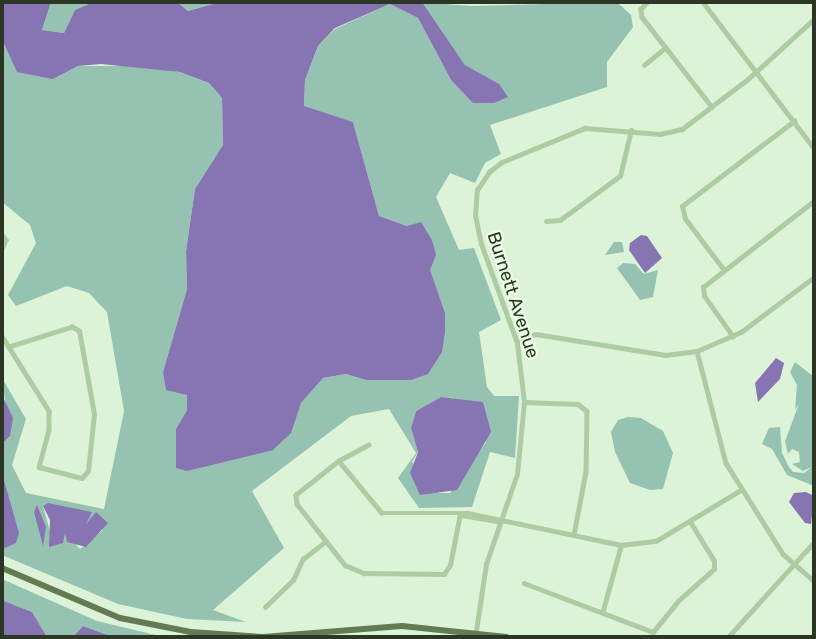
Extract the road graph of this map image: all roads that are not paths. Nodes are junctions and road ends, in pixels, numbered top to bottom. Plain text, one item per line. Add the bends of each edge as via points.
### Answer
1 (648, 2) edge
2 (703, 2) edge
3 (814, 19) edge
4 (665, 48) junction
5 (643, 65) dead end
6 (757, 71) junction
7 (712, 107) junction
8 (794, 121) junction
9 (631, 130) junction
10 (814, 148) edge
11 (814, 201) edge
12 (546, 221) dead end
13 (2, 234) edge
14 (2, 249) edge
15 (723, 269) junction
16 (814, 277) edge
17 (2, 336) edge
18 (733, 337) junction
19 (516, 338) junction
20 (2, 342) edge
21 (9, 347) junction
22 (697, 351) junction
23 (524, 402) junction
24 (369, 444) dead end
25 (340, 461) junction
26 (741, 490) junction
27 (460, 514) junction
28 (501, 522) junction
29 (690, 522) junction
30 (574, 536) junction
31 (814, 541) edge
32 (325, 542) junction
33 (621, 545) junction
34 (793, 566) junction
35 (2, 568) edge
36 (814, 580) edge
37 (524, 583) dead end
38 (265, 607) dead end
39 (603, 610) junction
40 (449, 630) junction
41 (475, 635) edge
42 (456, 637) edge
43 (506, 637) edge
44 (728, 637) edge

1 - 4 street via 641,9 642,17
2 - 6 street
3 - 6 street, Burnett Avenue
4 - 5 street
4 - 7 street
6 - 7 street, Burnett Avenue
6 - 8 street
7 - 9 street, Burnett Avenue via 676,131
8 - 10 street
8 - 15 street via 682,206 682,215
9 - 12 street via 620,176 560,220
9 - 19 street, Burnett Avenue via 585,128 502,162 484,178 474,201 475,216 488,272
11 - 15 street
13 - 14 street via 6,240
15 - 18 street via 705,283 702,293
16 - 18 street
17 - 21 street
18 - 22 street
19 - 22 street via 536,334 655,354
19 - 23 street, Burnett Avenue
20 - 21 street
21 - 21 street via 49,411 39,467 82,478 88,471 94,414 79,331 72,327
22 - 26 street via 723,455
23 - 28 street, Burnett Avenue via 519,463
23 - 30 street via 578,404 587,411 586,472
24 - 25 street
25 - 27 street via 382,513
25 - 32 street via 296,495 297,504
26 - 29 street
26 - 34 street
27 - 28 street
27 - 32 street via 449,569 439,575 357,571
28 - 30 street
28 - 41 street, Burnett Avenue via 486,564
29 - 33 street via 656,541
29 - 39 street via 715,565 678,601 657,630 648,631
30 - 33 street
31 - 34 street
32 - 38 street via 303,559 293,580
33 - 39 street
34 - 36 street
34 - 44 street
35 - 40 main road via 120,618 191,632 263,636 402,626
37 - 39 street via 533,590
40 - 41 main road
40 - 42 street
41 - 43 main road

